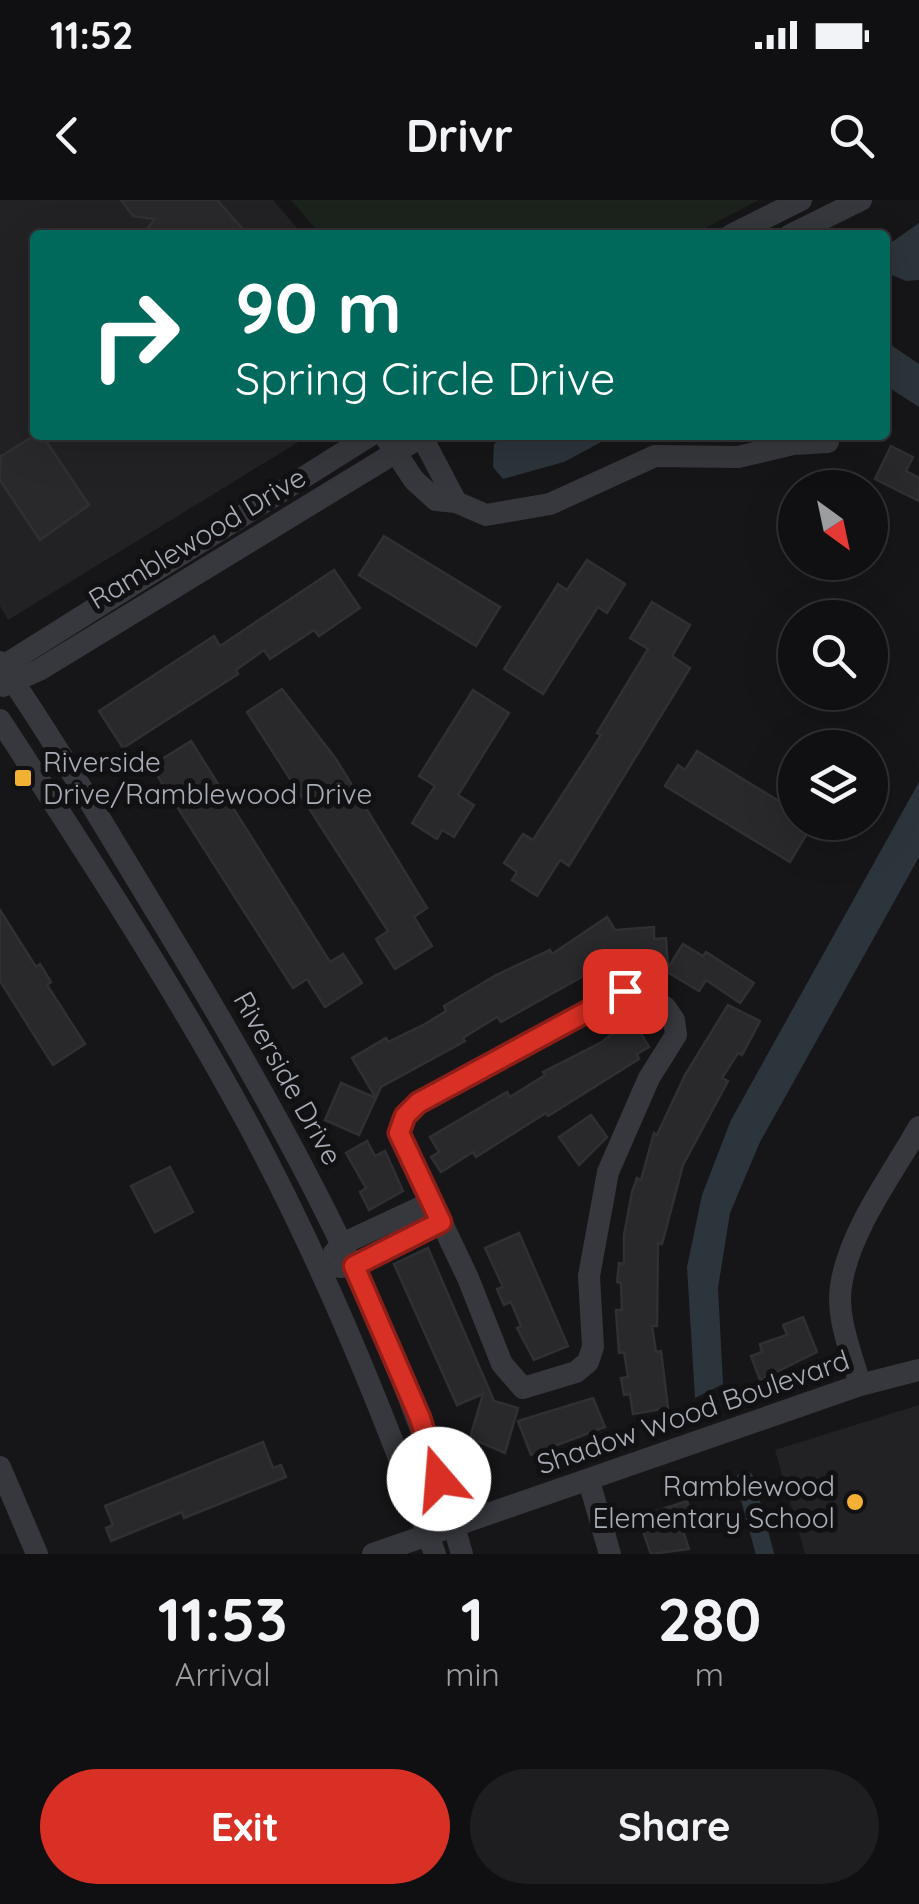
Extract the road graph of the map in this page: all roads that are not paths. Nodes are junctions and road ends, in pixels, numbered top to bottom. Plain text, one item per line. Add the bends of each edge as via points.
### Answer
1 (801, 200) edge
2 (861, 200) edge
3 (741, 230) edge
4 (801, 230) edge
5 (364, 440) edge
6 (424, 440) edge
7 (828, 442) dead end
8 (389, 444) edge
9 (456, 502) junction
10 (3, 673) edge
11 (0, 720) edge
12 (919, 1127) edge
13 (436, 1212) junction
14 (342, 1244) junction
15 (354, 1266) junction
16 (320, 1268) junction
17 (919, 1370) edge
18 (860, 1384) junction
19 (0, 1466) edge
20 (588, 1481) junction
21 (454, 1526) junction
22 (432, 1545) edge
23 (37, 1554) edge
24 (374, 1554) edge
25 (462, 1554) edge
26 (610, 1554) edge

1 - 3 street
2 - 4 street
5 - 10 street, Ramblewood Drive
6 - 9 street
7 - 9 street via 738,457 656,456 550,504 514,513 486,515
8 - 9 street via 436,500
8 - 10 street, Ramblewood Drive
10 - 14 street, Riverside Drive via 237,1044
11 - 16 street, Riverside Drive via 246,1121
12 - 18 street via 850,1252 840,1288
13 - 13 street via 399,1133 418,1103 625,991 639,991 666,1007 676,1034 628,1121 595,1226 588,1362 523,1388 512,1381
13 - 14 street
13 - 15 street
14 - 15 street, Riverside Drive
14 - 16 street
15 - 16 street
15 - 21 street, Riverside Drive via 420,1418
16 - 22 street, Riverside Drive
17 - 18 street, Shadow Wood Boulevard
18 - 20 street, Shadow Wood Boulevard
19 - 23 street
20 - 21 street, Shadow Wood Boulevard
20 - 26 street
21 - 22 street, Shadow Wood Boulevard
21 - 25 street, Riverside Drive
22 - 24 street, Shadow Wood Boulevard

